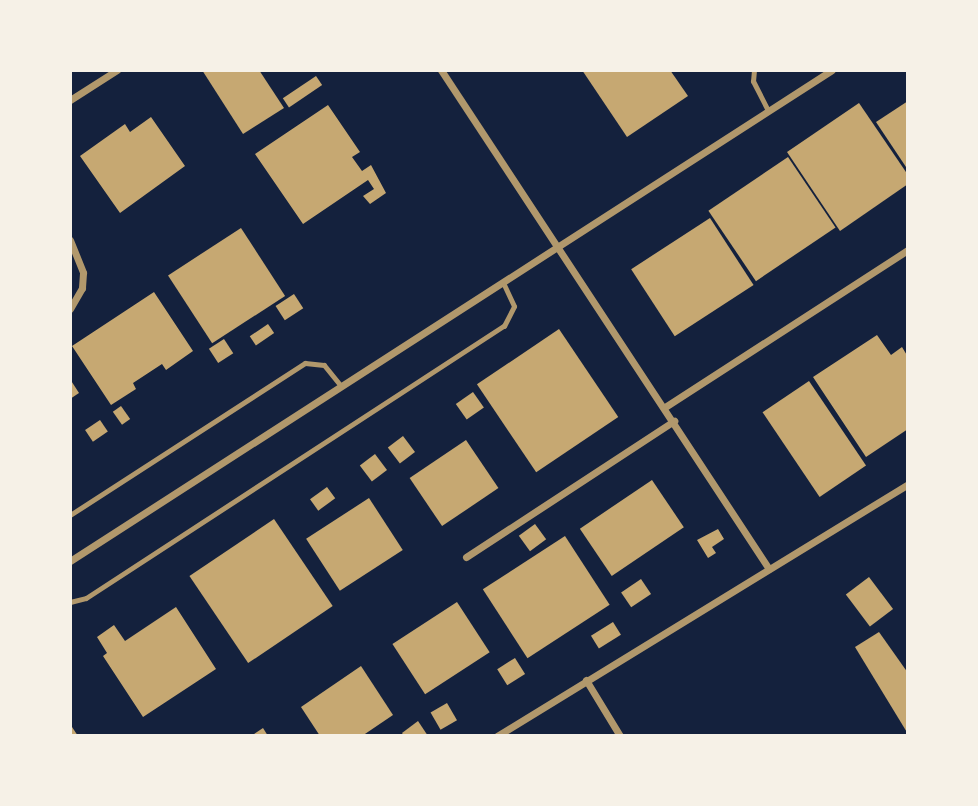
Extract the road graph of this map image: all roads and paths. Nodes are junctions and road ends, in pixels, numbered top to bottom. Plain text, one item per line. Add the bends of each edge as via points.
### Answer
1 (117, 70) edge
2 (441, 70) edge
3 (754, 70) edge
4 (832, 70) edge
5 (70, 100) edge
6 (768, 111) junction
7 (70, 240) edge
8 (557, 247) junction
9 (908, 250) edge
10 (503, 282) junction
11 (70, 309) edge
12 (341, 386) junction
13 (666, 407) junction
14 (674, 421) junction
15 (908, 484) edge
16 (70, 515) edge
17 (466, 556) dead end
18 (70, 561) edge
19 (769, 569) junction
20 (70, 602) edge
21 (586, 680) junction
22 (497, 736) edge
23 (621, 736) edge

1 - 5 street
2 - 8 street
3 - 6 lane via 753,81
4 - 6 street
6 - 8 street
7 - 11 street via 83,273 82,288
8 - 10 street
8 - 13 street
9 - 13 street
10 - 12 street
10 - 20 lane via 514,306 504,326 86,598
12 - 16 lane via 324,365 305,363
12 - 18 street
13 - 14 street
14 - 17 street
14 - 19 street
15 - 19 street
19 - 21 street
21 - 22 street
21 - 23 street

